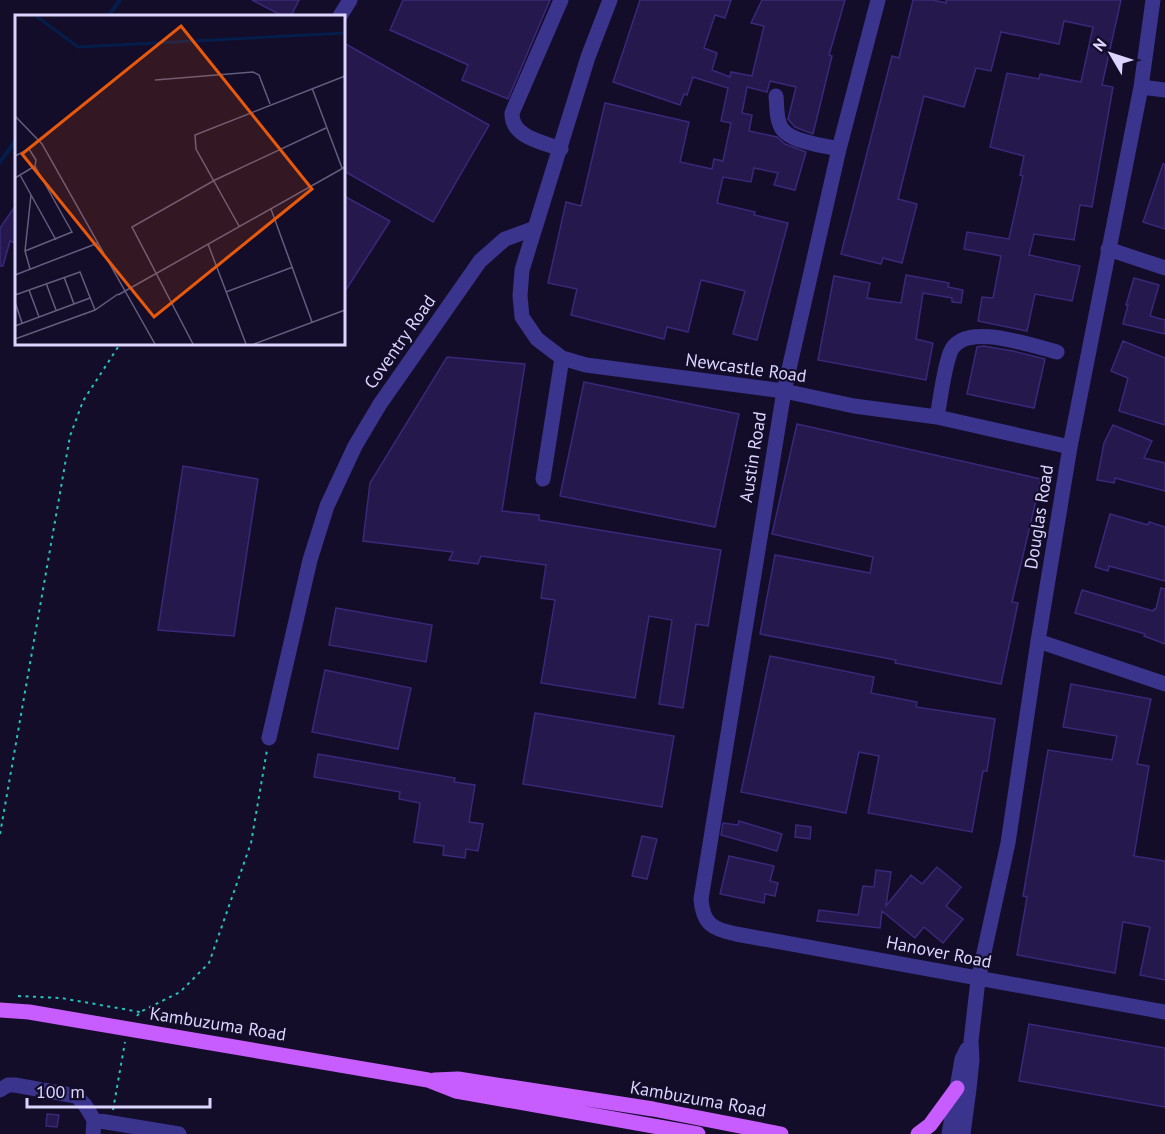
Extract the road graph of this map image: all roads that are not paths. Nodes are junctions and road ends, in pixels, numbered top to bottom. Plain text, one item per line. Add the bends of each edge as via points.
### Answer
1 (350, 0) edge
2 (561, 0) edge
3 (610, 0) edge
4 (878, 0) edge
5 (1153, 0) edge
6 (341, 15) edge
7 (1140, 87) junction
8 (1165, 90) edge
9 (776, 96) dead end
10 (561, 149) junction
11 (839, 150) junction
12 (535, 228) junction
13 (1108, 249) junction
14 (1165, 268) edge
15 (1057, 352) dead end
16 (562, 358) junction
17 (784, 391) junction
18 (937, 417) junction
19 (1070, 447) junction
20 (543, 480) dead end
21 (1038, 641) junction
22 (1165, 684) edge
23 (270, 738) road end
24 (709, 924) joint
25 (978, 980) junction
26 (0, 1010) edge
27 (1165, 1012) edge
28 (970, 1041) junction
29 (428, 1080) junction
30 (957, 1088) junction
31 (0, 1090) edge
32 (654, 1109) junction
33 (94, 1127) edge
34 (647, 1129) edge
35 (179, 1134) edge
36 (698, 1134) edge
37 (781, 1134) edge
38 (918, 1134) edge
39 (949, 1134) edge
40 (963, 1134) edge

1 - 6 street
2 - 10 street via 512,120 522,134
3 - 10 street via 588,57
4 - 11 street, Austin Road
5 - 7 street, Douglas Road
7 - 8 street
7 - 13 street, Douglas Road
9 - 11 street via 784,132
10 - 12 street
11 - 17 street, Austin Road
12 - 16 street, Newcastle Road via 522,270 522,317 537,339
12 - 23 street, Coventry Road via 505,239 480,261 355,446 327,506 310,560
13 - 14 street
13 - 19 street, Douglas Road
15 - 18 street via 985,336 959,341 951,351
16 - 17 street, Newcastle Road via 586,365
16 - 20 street
17 - 18 street, Newcastle Road
17 - 24 street, Austin Road via 701,899 702,914
18 - 19 street, Newcastle Road
19 - 21 street, Douglas Road
21 - 22 street
21 - 25 street, Douglas Road via 1008,843
24 - 25 street, Hanover Road via 721,931
25 - 27 street, Hanover Road
25 - 28 street, Douglas Road
26 - 29 main road, Kambuzuma Road
28 - 30 street, Douglas Road
28 - 40 street, Douglas Road via 972,1060
29 - 32 main road, Kambuzuma Road via 458,1079
29 - 34 main road, Kambuzuma Road via 456,1091
30 - 38 main road via 930,1125
30 - 39 street, Douglas Road
31 - 33 street via 15,1085 76,1096 85,1105
32 - 34 street
32 - 37 main road, Kambuzuma Road
33 - 35 street via 111,1122
34 - 36 main road, Kambuzuma Road

